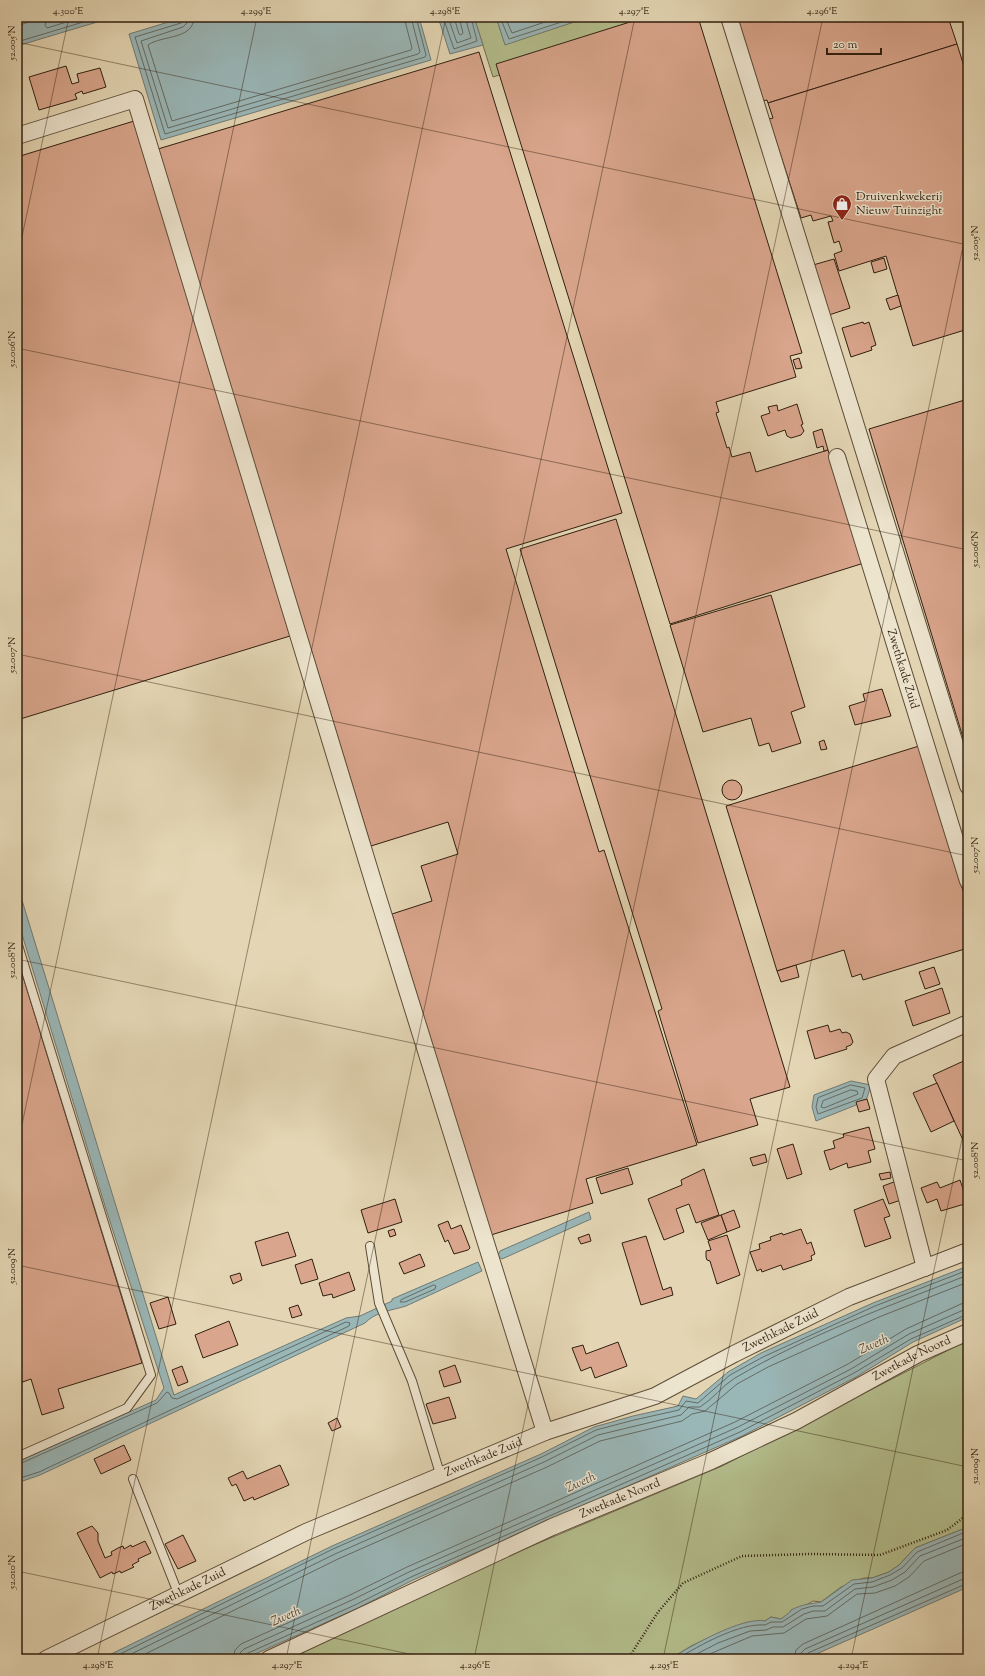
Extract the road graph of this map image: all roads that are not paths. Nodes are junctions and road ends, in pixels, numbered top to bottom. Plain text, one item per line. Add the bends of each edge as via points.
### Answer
1 (729, 17) edge
2 (17, 136) edge
3 (837, 457) dead end
4 (968, 786) edge
5 (968, 881) edge
6 (17, 942) edge
7 (968, 1023) edge
8 (370, 1246) dead end
9 (968, 1251) edge
10 (925, 1268) junction
11 (968, 1332) edge
12 (545, 1432) junction
13 (17, 1457) edge
14 (440, 1477) junction
15 (133, 1479) dead end
16 (178, 1593) junction
17 (17, 1652) edge
18 (20, 1659) edge
19 (46, 1659) edge
20 (269, 1659) edge

1 - 4 street
2 - 12 street via 135,99
3 - 5 street, Zwethkade Zuid
6 - 13 lane via 151,1375 127,1408
7 - 10 street via 894,1056 876,1079
8 - 14 lane via 379,1303 412,1381
9 - 10 street, Zwethkade Zuid
10 - 12 street, Zwethkade Zuid via 848,1297 655,1396
11 - 20 street, Zwetkade Noord via 918,1354 796,1421 718,1458 552,1527
12 - 14 street, Zwethkade Zuid
14 - 16 street, Zwethkade Zuid via 306,1532
15 - 16 lane
16 - 19 street, Zwethkade Zuid
17 - 18 lane

